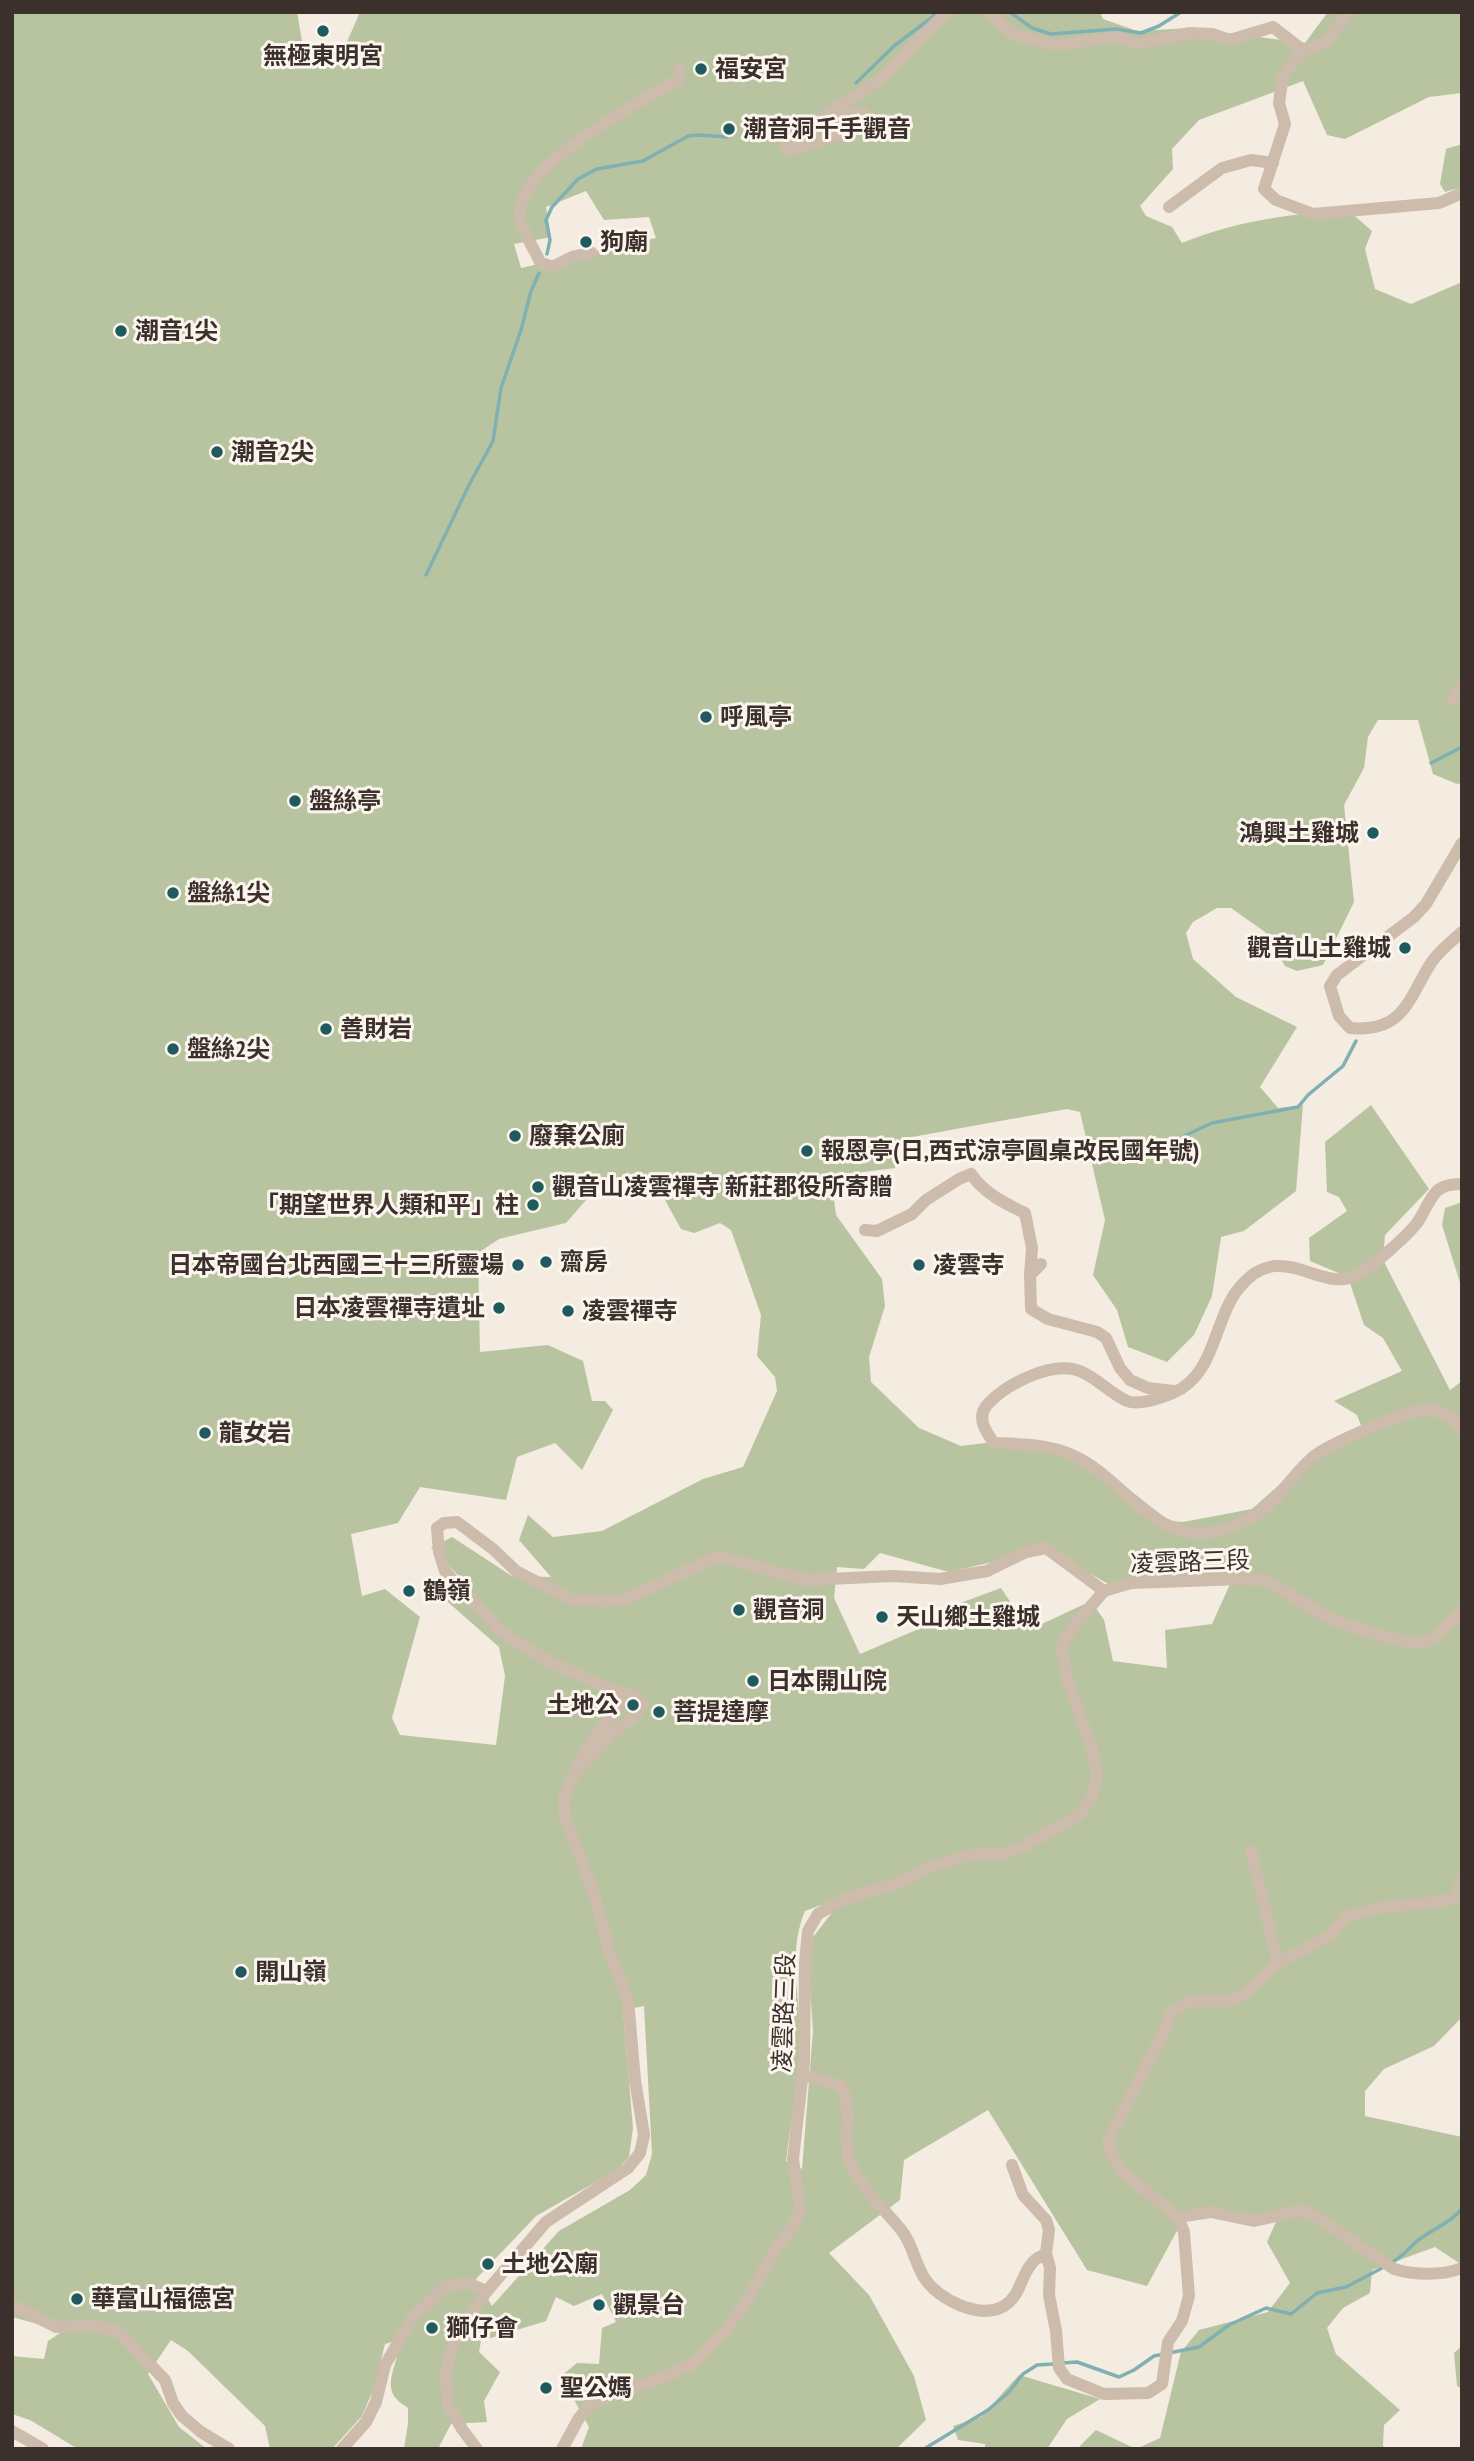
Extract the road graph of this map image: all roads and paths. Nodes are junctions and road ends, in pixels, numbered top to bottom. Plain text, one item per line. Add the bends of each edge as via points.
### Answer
1 (950, 12) edge
2 (989, 12) edge
3 (1349, 12) edge
4 (1304, 51) junction
5 (680, 69) dead end
6 (791, 122) dead end
7 (1273, 163) junction
8 (1462, 193) edge
9 (1170, 207) dead end
10 (592, 253) dead end
11 (1462, 685) edge
12 (1452, 699) dead end
13 (1462, 843) edge
14 (1462, 932) edge
15 (1462, 1184) edge
16 (865, 1230) dead end
17 (1041, 1264) dead end
18 (1030, 1275) junction
19 (1177, 1391) junction
20 (1462, 1428) edge
21 (1104, 1591) junction
22 (1462, 1610) edge
23 (612, 1690) junction
24 (575, 1774) junction
25 (1251, 1852) dead end
26 (1462, 1879) edge
27 (1278, 1963) junction
28 (803, 2075) junction
29 (1012, 2165) dead end
30 (1178, 2217) junction
31 (1046, 2253) junction
32 (1462, 2268) edge
33 (486, 2291) junction
34 (12, 2305) edge
35 (12, 2431) edge
36 (43, 2449) edge
37 (229, 2449) edge
38 (342, 2449) edge
39 (477, 2449) edge
40 (562, 2449) edge

1 - 6 street via 882,77 811,127 846,113 863,113 866,119 854,130 787,151
2 - 4 street via 1014,35 1055,45 1119,37 1135,44 1190,33 1230,40 1273,27
3 - 4 street via 1326,42
4 - 7 street via 1283,75 1279,103 1285,124
5 - 10 street via 679,79 579,139 543,170 522,202 520,216 540,262 552,267
7 - 8 street via 1264,189 1276,200 1313,214 1438,203
7 - 9 street via 1251,160 1222,168
11 - 12 street
13 - 14 street via 1414,917 1337,975 1330,986 1339,1016 1350,1028 1361,1029 1395,1019 1408,1007 1433,960
15 - 19 street, 凌雲路三段 via 1437,1191 1415,1225 1350,1279 1285,1266 1267,1267 1250,1276 1238,1289 1196,1377
16 - 18 street via 877,1231 912,1214 926,1200 971,1174 998,1200 1025,1213 1032,1248
17 - 18 street
18 - 19 street via 1031,1309 1106,1338 1130,1380 1148,1388
19 - 20 street, 凌雲路三段 via 1154,1400 1129,1402 1082,1372 1050,1368 989,1403 982,1413 983,1428 994,1443 1039,1445 1072,1454 1097,1468 1157,1520 1189,1533 1243,1522 1265,1508 1310,1459 1331,1444 1392,1420 1437,1411
21 - 22 street, 凌雲路三段 via 1131,1583 1266,1581 1329,1618 1408,1642 1426,1642 1440,1634
21 - 23 street, 凌雲路三段 via 1046,1548 1026,1552 987,1571 940,1579 806,1580 718,1556 624,1600 570,1599 516,1572 457,1522 437,1528 445,1571 501,1632 546,1660
21 - 28 street, 凌雲路三段 via 1073,1626 1062,1652 1066,1679 1097,1774 1092,1798 1079,1815 1023,1847 952,1860 899,1883 844,1899 818,1914 808,1931 805,1963
23 - 24 street, 凌雲路三段 via 621,1700 584,1751
23 - 24 street, 凌雲路三段 via 636,1696 643,1704
24 - 33 street, 凌雲路三段 via 564,1797 565,1818 628,2000 644,2135 640,2153 628,2168 546,2222
25 - 27 street
26 - 27 street via 1455,1897 1444,1901 1378,1908 1345,1917 1331,1935
27 - 30 street via 1231,2001 1188,2001 1170,2014 1108,2140 1124,2174
28 - 31 street via 841,2086 847,2095 849,2162 904,2233 926,2280 945,2297 965,2308 988,2311 1004,2306 1016,2296 1033,2262
28 - 40 street, 凌雲路三段 via 793,2159 800,2208 746,2302 696,2362 593,2402
29 - 31 street via 1023,2195 1046,2220
30 - 31 street via 1184,2232 1189,2296 1182,2320 1168,2342 1161,2384 1148,2393 1104,2394 1067,2379 1058,2362
30 - 32 street via 1211,2212 1254,2221 1302,2210 1394,2269 1407,2273
33 - 38 street via 467,2283 446,2286 413,2317 386,2365 366,2422
33 - 39 street, 凌雲路三段 via 460,2329 446,2375 448,2405
34 - 37 street via 56,2327 118,2331 165,2379 182,2416
35 - 36 street

